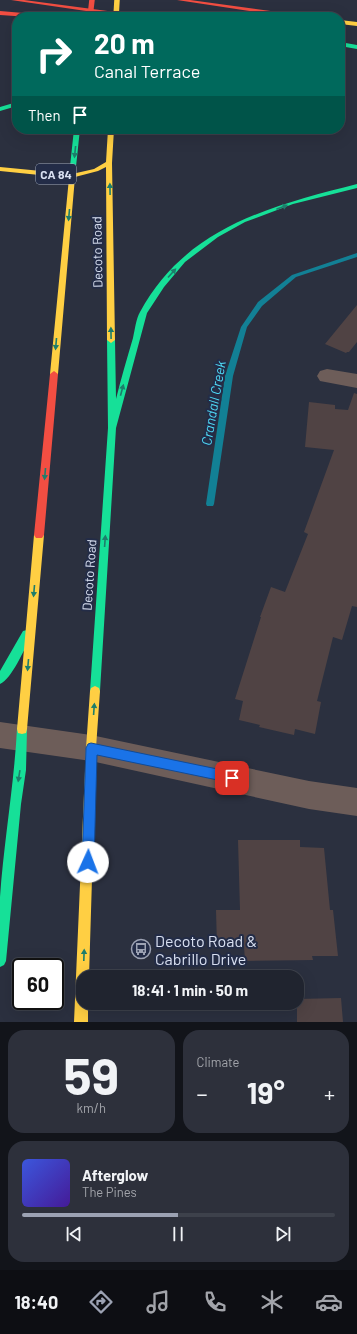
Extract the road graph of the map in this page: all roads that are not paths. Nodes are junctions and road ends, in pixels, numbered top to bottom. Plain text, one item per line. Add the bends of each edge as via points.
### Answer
1 (13, 0) edge
2 (92, 0) edge
3 (117, 0) edge
4 (179, 0) edge
5 (91, 12) edge
6 (101, 12) edge
7 (116, 12) edge
8 (264, 12) edge
9 (0, 13) edge
10 (12, 14) edge
11 (345, 23) edge
12 (357, 24) edge
13 (345, 45) edge
14 (357, 47) edge
15 (12, 105) edge
16 (0, 109) edge
17 (76, 134) edge
18 (111, 134) edge
19 (109, 163) junction
20 (0, 169) edge
21 (72, 176) junction
22 (357, 186) edge
23 (327, 376) dead end
24 (357, 381) edge
25 (112, 428) junction
26 (31, 626) junction
27 (0, 678) edge
28 (11, 736) edge
29 (91, 748) junction
30 (5, 794) dead end
31 (357, 802) edge
32 (15, 804) junction
33 (0, 961) edge
34 (81, 1022) edge

1 - 6 main road
2 - 5 main road, bridge
3 - 7 main road, bridge
4 - 8 main road
9 - 10 main road
11 - 12 main road
13 - 14 main road
15 - 16 main road
17 -> 21 main road
18 - 19 main road, Decoto Road
19 - 21 main road, CA 84 via 90,172
25 -> 19 main road, Decoto Road
20 - 21 main road, CA 84
21 -> 26 main road
25 -> 22 main road via 143,313 161,285 183,260 216,236 243,221 291,204
23 - 24 street
29 -> 25 main road, Decoto Road
26 - 27 main road via 9,667
26 -> 28 main road
28 - 29 street
28 -> 32 main road via 20,770
29 - 31 street via 309,795
34 -> 29 main road, Decoto Road
30 - 32 main road
32 - 33 main road

